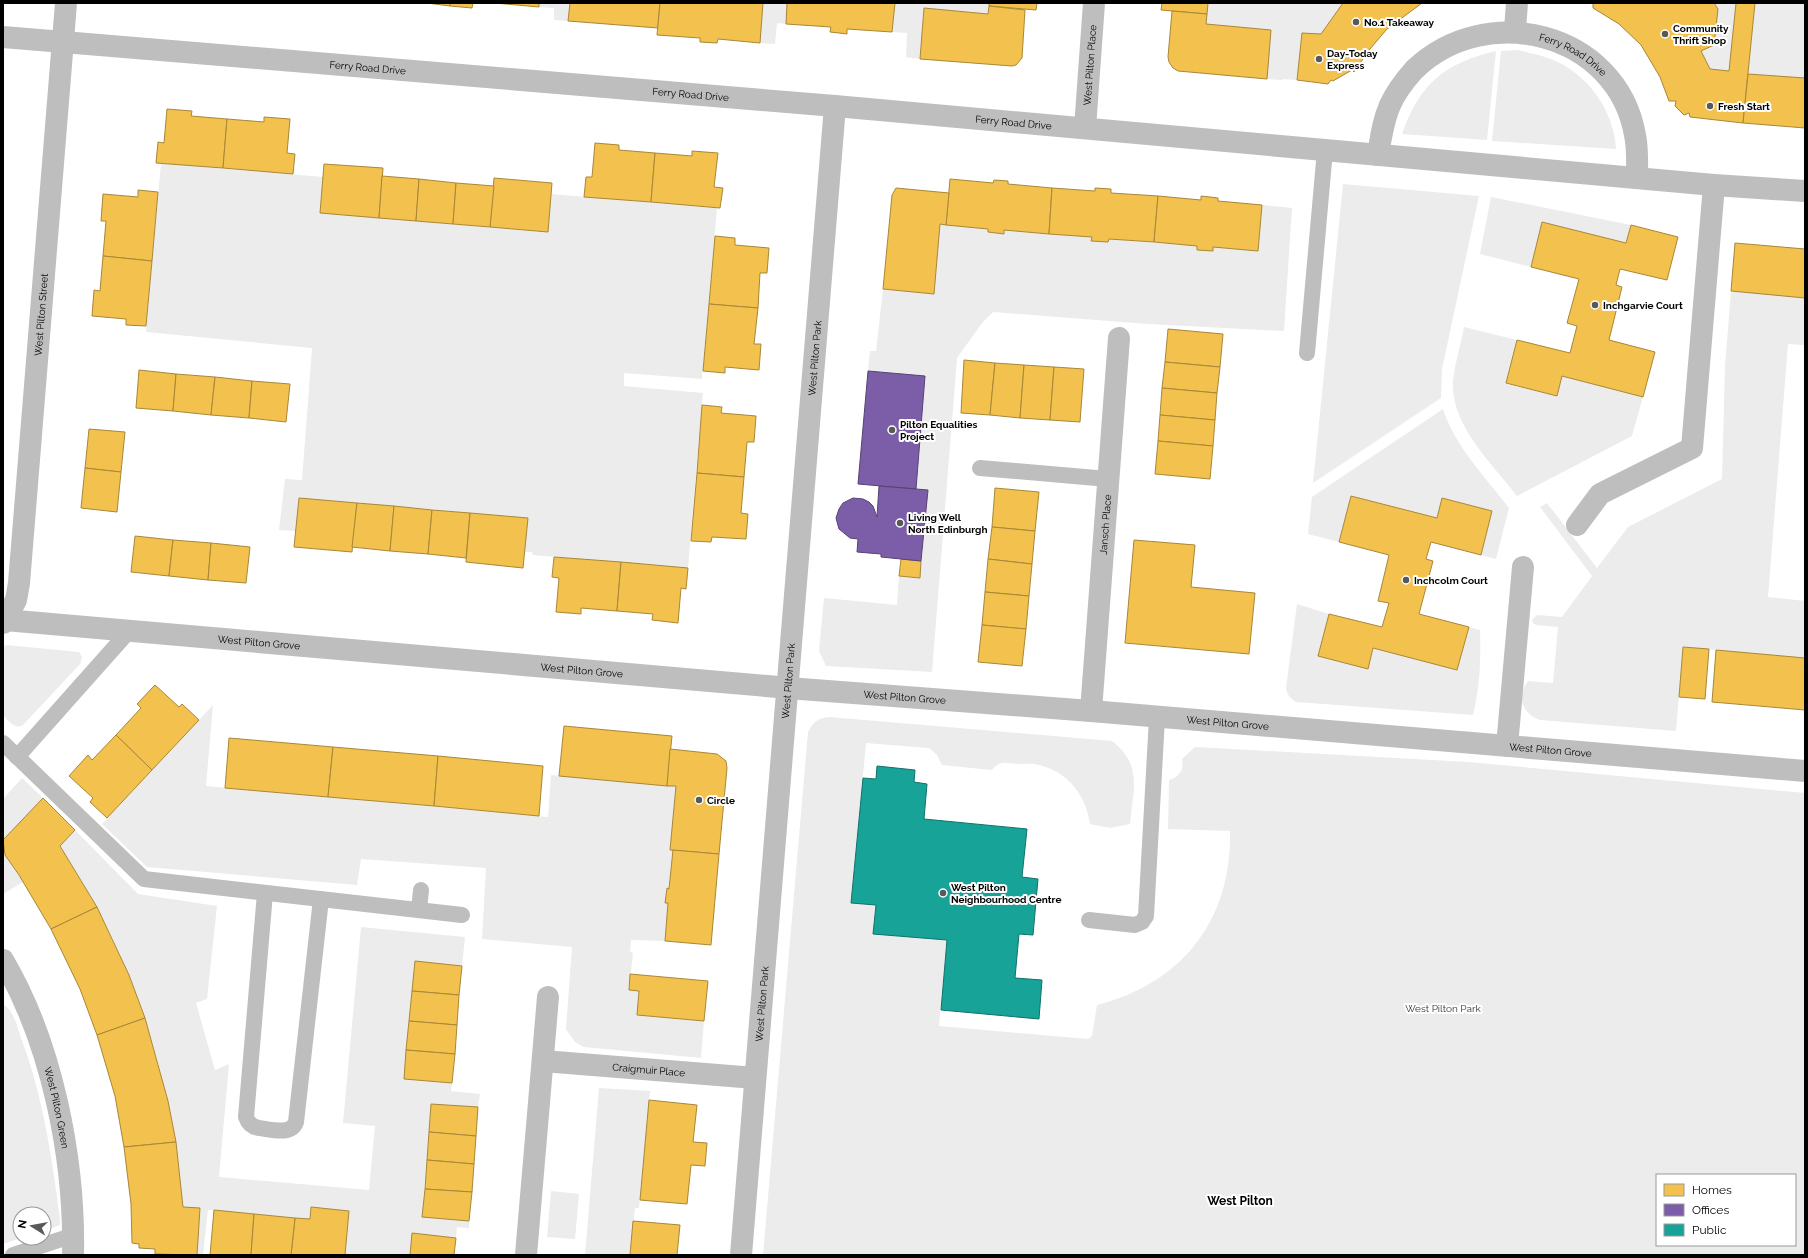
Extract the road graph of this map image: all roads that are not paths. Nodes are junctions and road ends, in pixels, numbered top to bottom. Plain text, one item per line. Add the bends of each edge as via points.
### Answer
1 (66, 3) edge
2 (1094, 3) edge
3 (1517, 3) edge
4 (1515, 29) junction
5 (3, 36) edge
6 (62, 42) junction
7 (835, 106) junction
8 (1085, 128) junction
9 (1325, 150) junction
10 (1378, 154) junction
11 (1637, 178) junction
12 (1714, 185) junction
13 (1805, 191) edge
14 (1119, 338) dead end
15 (1307, 353) dead end
16 (980, 468) dead end
17 (1108, 479) junction
18 (1577, 525) dead end
19 (1523, 567) dead end
20 (4, 622) edge
21 (129, 631) junction
22 (787, 688) junction
23 (1091, 711) junction
24 (1157, 718) junction
25 (3, 743) edge
26 (1507, 746) junction
27 (17, 757) junction
28 (1805, 772) edge
29 (421, 890) dead end
30 (265, 893) junction
31 (321, 899) junction
32 (419, 910) junction
33 (462, 915) dead end
34 (1089, 920) dead end
35 (5, 966) edge
36 (548, 997) dead end
37 (543, 1061) junction
38 (755, 1078) junction
39 (74, 1245) edge
40 (13, 1255) edge
41 (526, 1255) edge
42 (741, 1255) edge

1 - 6 street, West Pilton Street
2 - 8 street, West Pilton Place
3 - 4 street
4 - 10 street, Ferry Road Drive via 1493,30 1467,36 1443,46 1422,62 1404,81 1390,104 1382,128
4 - 11 street, Ferry Road Drive via 1560,40 1599,65 1611,79 1627,109 1635,135
5 - 6 street, Ferry Road Drive
6 - 7 street, Ferry Road Drive
6 - 20 street, West Pilton Street via 19,583 16,600
7 - 8 street, Ferry Road Drive
7 - 22 street, West Pilton Park
8 - 9 street, Ferry Road Drive
9 - 10 street, Ferry Road Drive
9 - 15 lane
10 - 11 street, Ferry Road Drive
11 - 12 street, Ferry Road Drive
12 - 13 street, Ferry Road Drive
12 - 18 street via 1692,448 1600,494
14 - 17 street, Jansch Place
16 - 17 lane
17 - 23 street, Jansch Place
19 - 26 street
20 - 21 street, West Pilton Grove
21 - 22 street, West Pilton Grove
21 - 27 lane
22 - 23 street, West Pilton Grove
22 - 38 street, West Pilton Park
23 - 24 street, West Pilton Grove
24 - 26 street, West Pilton Grove
24 - 34 lane via 1146,916 1142,922 1135,925
25 - 27 lane
26 - 28 street, West Pilton Grove
27 - 30 lane via 144,880
29 - 32 lane
30 - 31 lane
30 - 31 lane via 246,1117 249,1123 259,1128 286,1131 293,1128 296,1122
31 - 32 lane
32 - 33 lane
35 - 39 street, West Pilton Green via 34,1027 57,1100 74,1222
36 - 37 street
37 - 38 street, Craigmuir Place
37 - 41 street
38 - 42 street, West Pilton Park
39 - 40 lane

